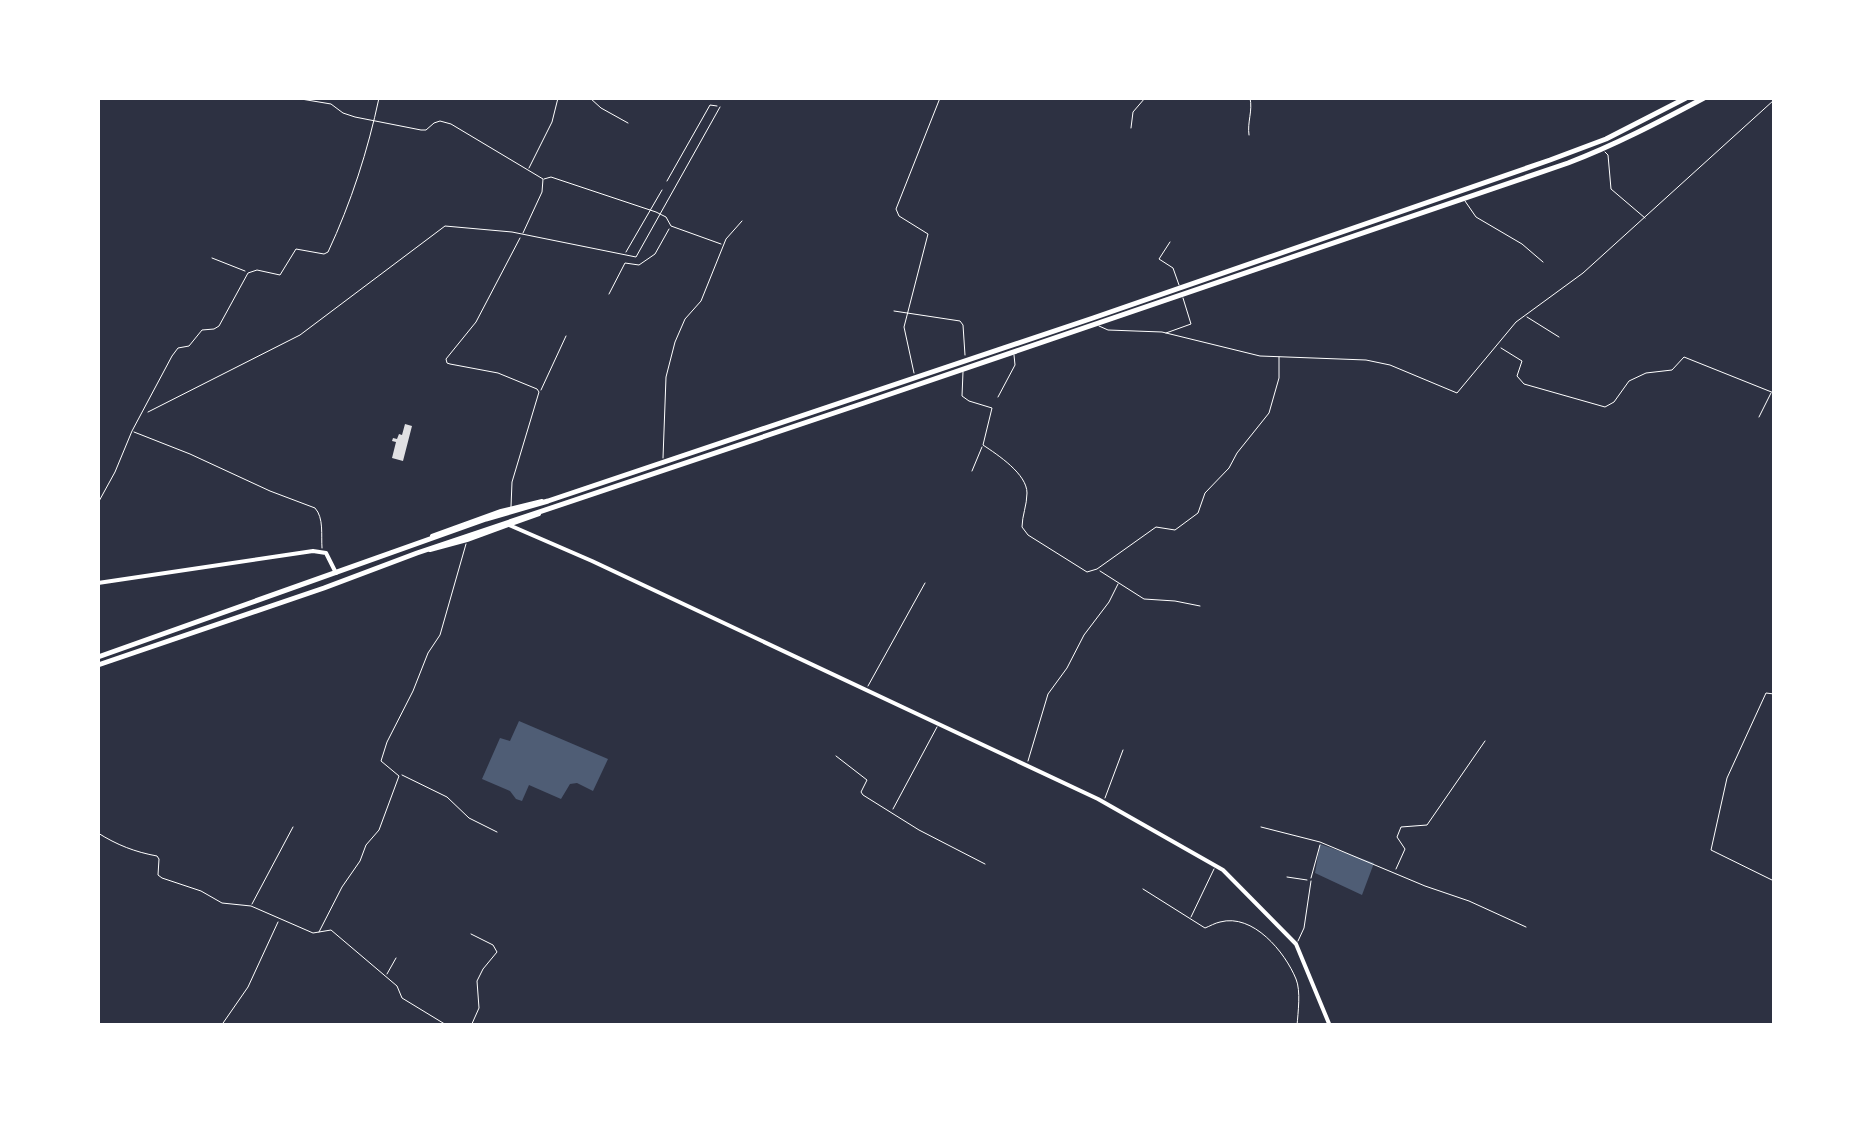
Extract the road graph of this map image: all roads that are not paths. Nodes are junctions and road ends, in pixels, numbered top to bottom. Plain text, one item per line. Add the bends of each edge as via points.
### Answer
1 (295, 98) edge
2 (378, 98) edge
3 (558, 98) edge
4 (590, 98) edge
5 (940, 98) edge
6 (1146, 98) edge
7 (1250, 98) edge
8 (1686, 98) edge
9 (1704, 98) edge
10 (1774, 100) edge
11 (374, 120) junction
12 (628, 123) dead end
13 (1130, 128) dead end
14 (1249, 135) dead end
15 (1603, 149) junction
16 (528, 170) junction
17 (544, 180) junction
18 (667, 181) dead end
19 (662, 190) dead end
20 (1464, 198) junction
21 (652, 210) junction
22 (660, 214) junction
23 (1645, 218) junction
24 (742, 222) dead end
25 (671, 226) junction
26 (522, 235) junction
27 (1170, 242) dead end
28 (724, 246) junction
29 (624, 255) junction
30 (212, 258) dead end
31 (1544, 262) dead end
32 (248, 273) junction
33 (1181, 292) junction
34 (608, 294) dead end
35 (894, 310) dead end
36 (906, 313) junction
37 (1525, 315) junction
38 (1096, 323) junction
39 (1165, 333) junction
40 (566, 336) dead end
41 (1559, 337) dead end
42 (1498, 346) junction
43 (1012, 351) junction
44 (1279, 357) junction
45 (965, 359) junction
46 (963, 368) junction
47 (915, 376) junction
48 (539, 392) junction
49 (1773, 392) edge
50 (998, 397) dead end
51 (828, 406) junction
52 (816, 410) junction
53 (148, 412) dead end
54 (830, 414) junction
55 (1759, 416) dead end
56 (819, 418) junction
57 (132, 431) junction
58 (983, 445) junction
59 (663, 463) junction
60 (972, 472) dead end
61 (98, 503) edge
62 (551, 504) junction
63 (512, 508) junction
64 (521, 522) junction
65 (510, 525) junction
66 (522, 531) junction
67 (467, 540) junction
68 (424, 542) junction
69 (425, 550) junction
70 (322, 552) junction
71 (360, 565) junction
72 (1097, 569) junction
73 (336, 573) junction
74 (362, 574) junction
75 (98, 583) edge
76 (925, 583) dead end
77 (1118, 584) junction
78 (286, 590) junction
79 (271, 596) junction
80 (288, 600) junction
81 (274, 604) junction
82 (1200, 606) dead end
83 (98, 657) edge
84 (98, 665) edge
85 (866, 688) junction
86 (1774, 694) edge
87 (938, 724) junction
88 (1485, 741) dead end
89 (1124, 750) dead end
90 (836, 756) dead end
91 (1026, 764) junction
92 (399, 774) junction
93 (1103, 802) junction
94 (892, 812) junction
95 (293, 827) dead end
96 (1260, 827) dead end
97 (98, 832) edge
98 (497, 832) dead end
99 (1320, 842) junction
100 (985, 864) dead end
101 (1215, 866) junction
102 (1395, 872) junction
103 (1287, 877) dead end
104 (1310, 881) junction
105 (1774, 881) edge
106 (1143, 889) dead end
107 (251, 906) junction
108 (279, 919) junction
109 (1190, 919) junction
110 (1526, 927) dead end
111 (319, 932) junction
112 (471, 934) dead end
113 (1296, 944) junction
114 (396, 958) dead end
115 (386, 977) junction
116 (220, 1026) edge
117 (448, 1026) edge
118 (470, 1026) edge
119 (1297, 1026) edge
120 (1330, 1026) edge

1 - 11 street
2 - 11 street
3 - 16 street
4 - 12 street
5 - 36 street via 896,209 928,234
6 - 13 street
7 - 14 street
8 - 33 highway via 1606,139
9 - 15 highway
10 - 23 street
11 - 16 street via 424,131 444,122
11 - 32 street via 328,252 296,249 280,274
15 - 20 highway
15 - 23 street via 1611,189
16 - 17 street
17 - 21 street
17 - 26 street
18 - 22 street via 710,105 720,107
19 - 21 street
20 - 31 street via 1476,218
20 - 33 highway
21 - 22 street
21 - 29 street
22 - 25 street
22 - 29 street via 636,257
23 - 37 street
24 - 28 street
25 - 28 street
25 - 34 street via 655,254 639,265 625,263
26 - 29 street
26 - 48 street via 476,322 446,359
26 - 53 street via 445,226 300,335
27 - 33 street via 1160,259 1173,268
28 - 59 street via 672,353
30 - 32 street
32 - 57 street via 219,326 202,330 172,356
33 - 38 highway
33 - 39 street via 1192,324
33 - 45 highway
35 - 36 street
36 - 45 street via 960,322
36 - 47 street
37 - 41 street
37 - 42 street
38 - 39 street via 1102,329
38 - 43 highway
39 - 44 street
40 - 48 street
42 - 44 street via 1457,392 1390,364
42 - 49 street via 1522,362 1517,376 1524,384 1605,407 1629,382 1672,370 1684,356
43 - 46 highway
43 - 50 street via 1015,365
44 - 72 street via 1268,413 1205,493 1198,513 1175,530 1146,532
45 - 47 highway
46 - 54 highway
46 - 58 street via 962,396 992,408
47 - 51 highway
48 - 63 street via 512,482
49 - 55 street
51 - 52 highway
51 - 54 highway via 824,411
52 - 56 highway
52 - 59 highway
54 - 56 highway
56 - 62 highway
57 - 61 street
57 - 70 street via 316,508
58 - 60 street
58 - 72 street via 1024,480 1022,524 1028,535 1083,572
59 - 62 highway
62 - 63 main road
62 - 64 main road
62 - 68 highway
62 - 69 highway
63 - 68 main road
64 - 65 main road
64 - 66 main road
65 - 66 main road
65 - 67 main road
66 - 85 main road
67 - 69 main road
67 - 92 street via 440,635 381,761
68 - 71 highway
69 - 74 highway
70 - 73 main road
70 - 75 main road
71 - 73 highway
71 - 74 highway
72 - 77 street
73 - 78 highway
74 - 80 highway
76 - 85 street
77 - 82 street via 1144,599
77 - 91 street via 1048,694
78 - 79 highway
78 - 80 highway
79 - 81 highway
79 - 83 highway
80 - 81 highway
81 - 84 highway
85 - 87 main road
86 - 105 street via 1766,693 1728,778 1711,850
87 - 91 main road
87 - 94 street
88 - 102 street via 1427,825 1401,827 1397,837 1405,849
89 - 93 street
90 - 94 street via 866,780 863,795
91 - 93 main road
92 - 98 street
92 - 111 street via 378,830
93 - 101 main road
94 - 100 street
95 - 107 street
96 - 99 street
97 - 107 street via 158,856 162,878 222,903
99 - 102 street
99 - 104 street
101 - 109 street
101 - 113 main road
102 - 110 street
103 - 104 street
104 - 113 street
106 - 109 street
107 - 108 street
108 - 111 street
108 - 116 street via 248,987
109 - 119 street via 1205,928 1236,922 1272,940 1297,980
111 - 115 street via 331,930
112 - 118 street via 497,952 477,981 479,1008
113 - 120 main road
114 - 115 street
115 - 117 street via 402,998

